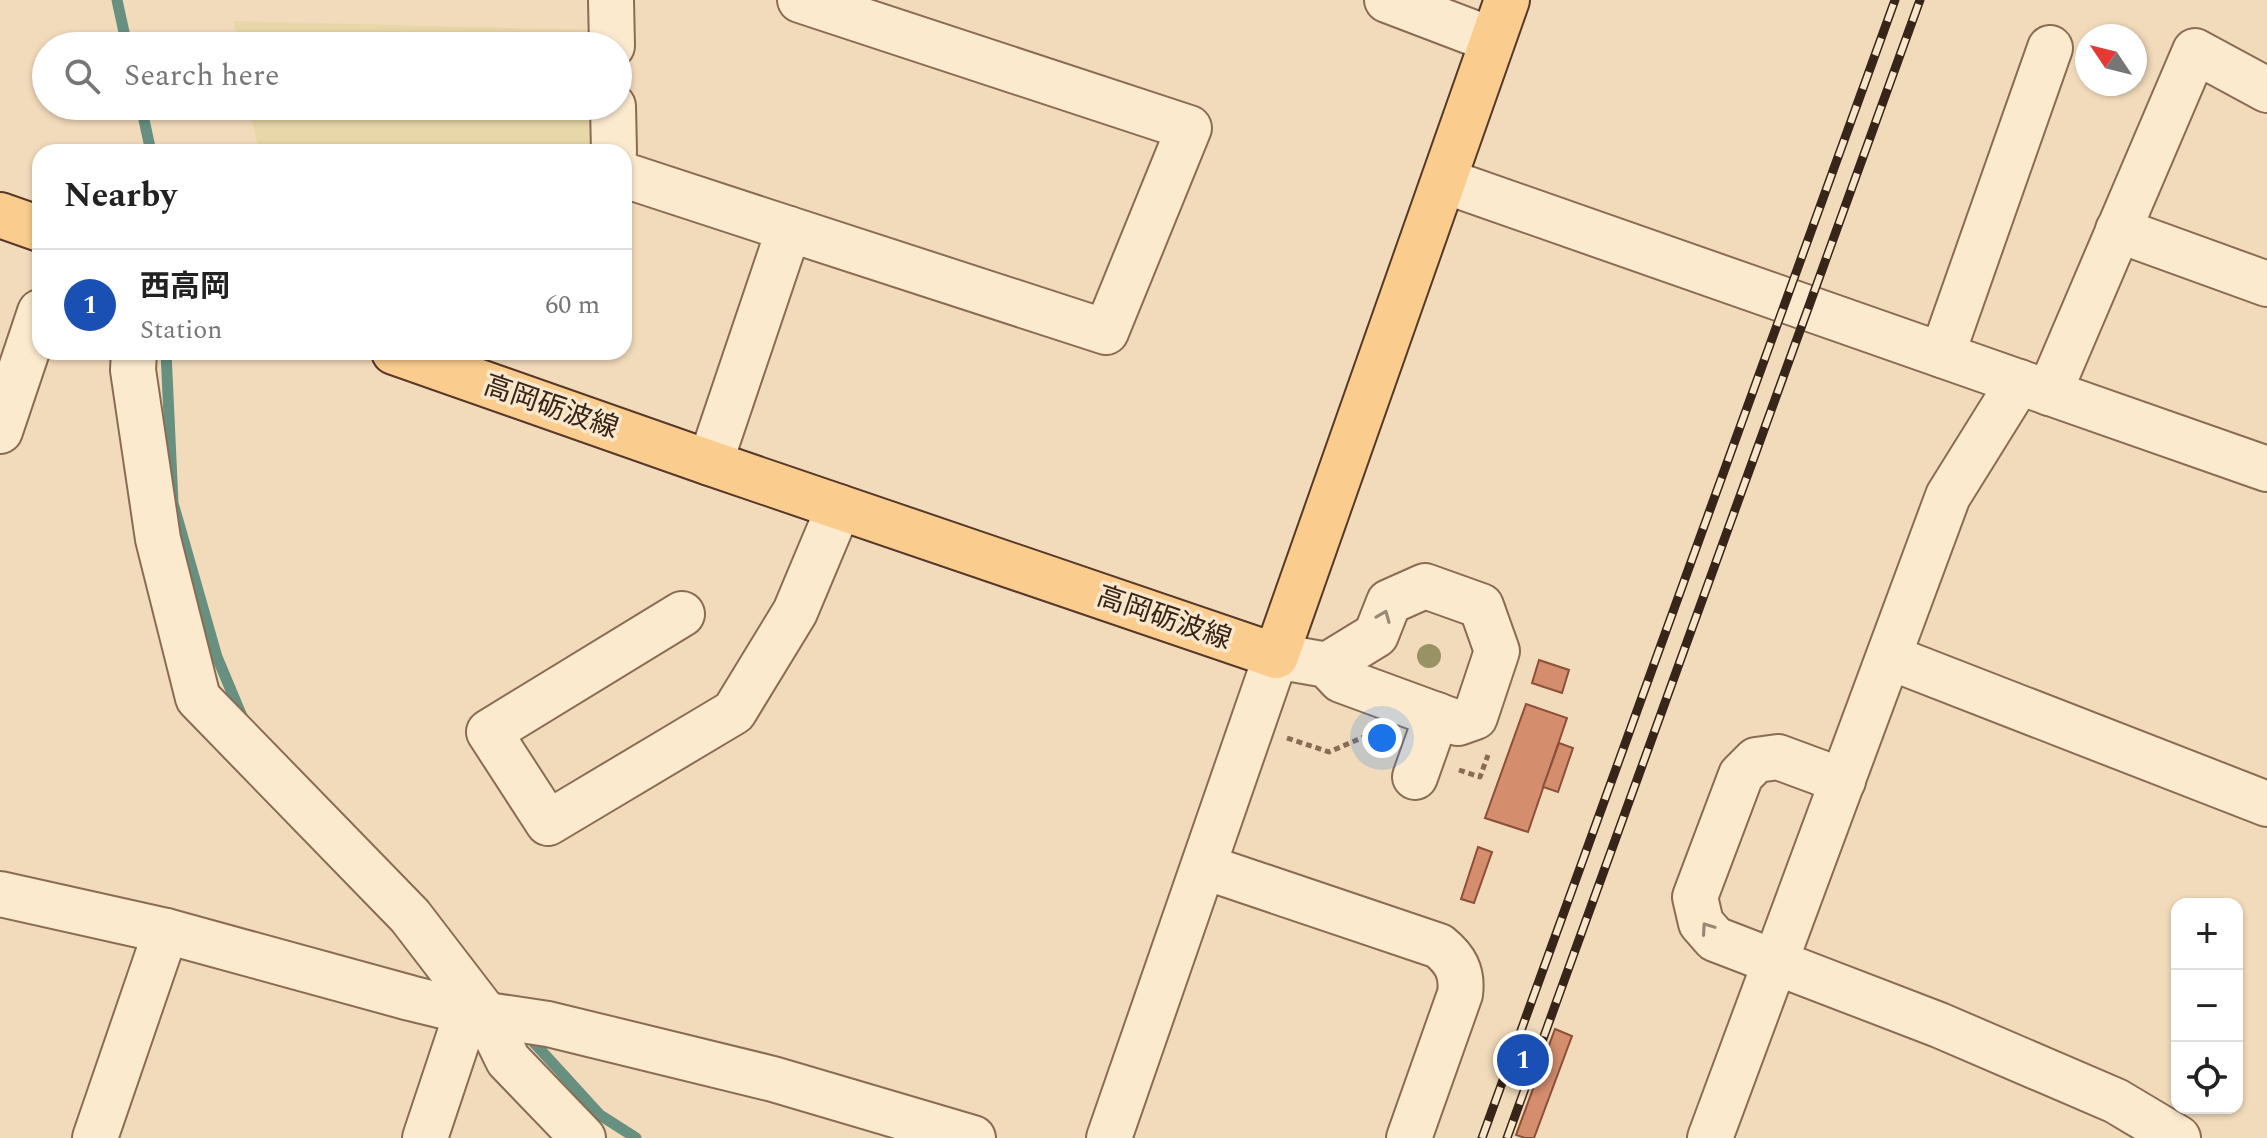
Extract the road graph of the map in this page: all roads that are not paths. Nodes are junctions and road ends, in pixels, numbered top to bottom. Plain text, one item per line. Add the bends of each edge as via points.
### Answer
1 (611, 0) edge
2 (800, 0) edge
3 (1387, 0) edge
4 (1507, 0) edge
5 (612, 32) edge
6 (1492, 40) junction
7 (2050, 48) dead end
8 (2267, 90) edge
9 (613, 120) edge
10 (614, 144) edge
11 (632, 178) edge
12 (1445, 181) junction
13 (0, 215) edge
14 (32, 226) edge
15 (789, 229) junction
16 (2118, 230) junction
17 (2267, 284) edge
18 (32, 336) edge
19 (1942, 355) junction
20 (134, 360) edge
21 (417, 360) edge
22 (2034, 388) junction
23 (0, 431) edge
24 (710, 463) junction
25 (2267, 469) edge
26 (839, 507) junction
27 (682, 614) dead end
28 (1276, 656) junction
29 (1889, 657) junction
30 (1327, 665) junction
31 (1437, 715) junction
32 (1419, 767) road end
33 (1843, 781) junction
34 (2267, 804) edge
35 (1205, 867) junction
36 (0, 894) edge
37 (166, 931) junction
38 (1774, 964) junction
39 (476, 1013) junction
40 (95, 1138) edge
41 (425, 1138) edge
42 (583, 1138) edge
43 (973, 1138) edge
44 (1109, 1138) edge
45 (1409, 1138) edge
46 (1710, 1138) edge
47 (2178, 1138) edge

1 - 5 street
2 - 15 street via 1189,128 1106,332
3 - 6 street
4 - 6 main road
6 - 12 main road
7 - 19 street
8 - 16 street via 2195,51
9 - 10 street
11 - 15 street
12 - 19 street
12 - 28 main road
13 - 14 main road
15 - 24 street
16 - 17 street
16 - 22 street
18 - 23 street
19 - 22 street
20 - 39 street via 158,539 198,698 410,916
21 - 24 main road, 高岡砺波線
22 - 25 street
22 - 29 street via 1948,496
24 - 26 main road, 高岡砺波線
26 - 27 street via 795,612 734,712 548,823 489,732
26 - 28 main road, 高岡砺波線
28 - 30 street
28 - 35 street
29 - 33 street
29 - 34 street
30 - 31 street via 1341,680
30 -> 31 street via 1376,635 1389,602 1425,586 1481,606 1497,651 1475,717 1458,723
31 - 32 street
33 - 38 street
38 -> 33 street via 1715,939 1701,923 1695,897 1741,775 1756,760 1778,757
35 - 44 street
35 - 45 street via 1367,905 1452,957 1463,978 1460,994
36 - 37 street
37 - 39 street
37 - 40 street
38 - 46 street
38 - 47 street via 1939,1025 2103,1095
39 - 41 street
39 - 42 street via 508,1060
39 - 43 street via 548,1024 758,1076

